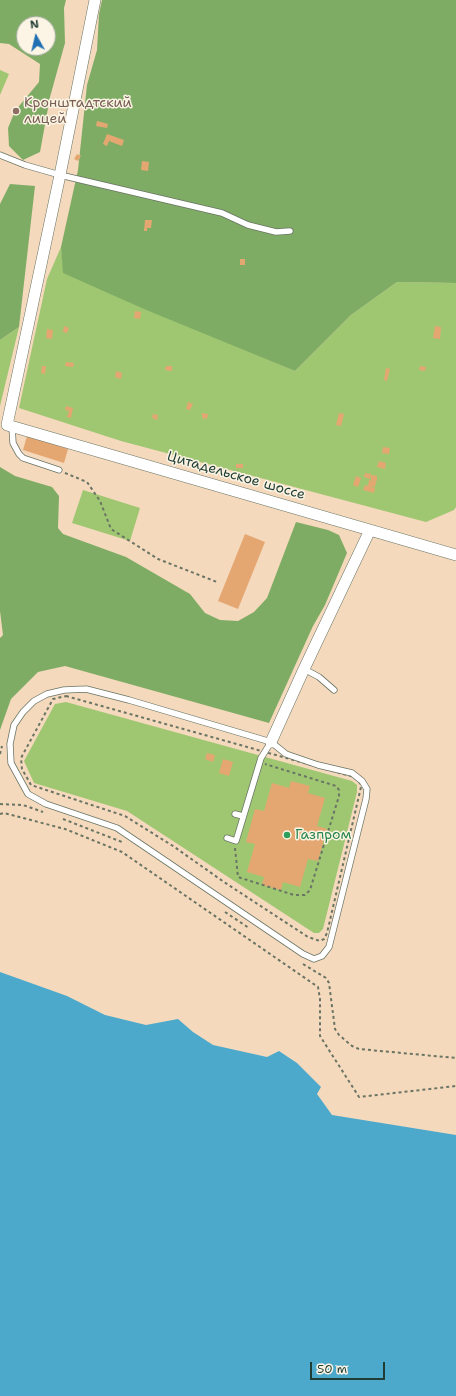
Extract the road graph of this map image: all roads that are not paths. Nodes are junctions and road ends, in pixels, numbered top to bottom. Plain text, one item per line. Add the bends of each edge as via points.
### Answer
1 (94, 0) edge
2 (0, 155) edge
3 (60, 175) junction
4 (290, 231) dead end
5 (10, 426) junction
6 (58, 470) road end
7 (370, 530) junction
8 (456, 555) edge
9 (304, 669) junction
10 (334, 690) dead end
11 (271, 742) junction
12 (235, 814) dead end
13 (243, 816) junction
14 (227, 838) dead end

1 - 3 street
2 - 3 lane
3 - 4 lane via 222,213 248,225 276,232
3 - 5 street
5 - 6 lane via 13,443 23,458
5 - 7 street, Цитадельское шоссе
7 - 8 street, Цитадельское шоссе
7 - 9 street
9 - 10 lane via 319,677
9 - 11 street
11 - 11 lane via 129,700 86,690 64,690 47,694 22,712 14,725 10,744 11,763 28,794 46,804 117,828 314,959 322,956 329,947 367,789 352,773 286,754
11 - 13 lane via 260,762
12 - 13 lane
13 - 14 lane via 236,841

